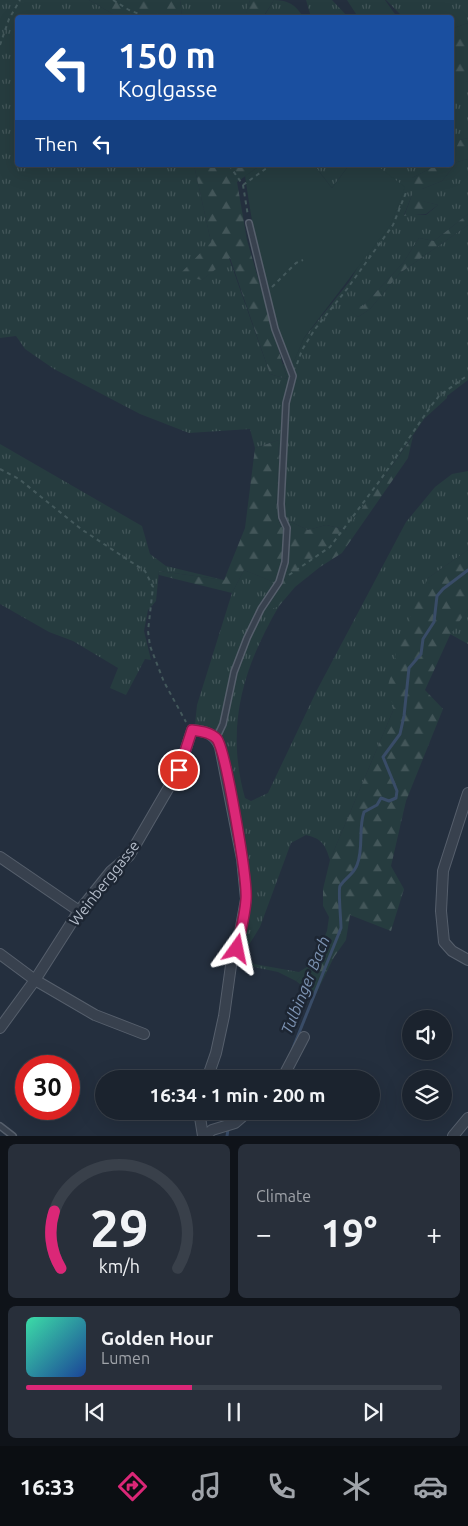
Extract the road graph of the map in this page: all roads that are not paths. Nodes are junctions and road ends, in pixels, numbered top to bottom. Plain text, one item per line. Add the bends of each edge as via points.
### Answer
1 (249, 223) road end
2 (216, 739) junction
3 (468, 793) edge
4 (0, 856) edge
5 (79, 911) junction
6 (0, 954) edge
7 (468, 960) edge
8 (36, 980) junction
9 (0, 1028) edge
10 (144, 1034) dead end
11 (304, 1037) dead end
12 (210, 1070) edge
13 (287, 1070) edge
14 (468, 1118) edge
15 (201, 1120) edge
16 (238, 1120) edge
17 (0, 1126) edge
18 (465, 1128) edge
19 (13, 1136) edge
20 (204, 1136) edge
21 (453, 1136) edge

1 - 2 lane via 275,329 293,376 286,403 282,504 287,546 278,582 260,608 234,672 223,724
2 - 5 street, Weinberggasse via 206,732 192,730 179,770 129,856 111,871
2 - 12 street via 229,788 246,899
3 - 7 street via 443,871 441,911 444,942
4 - 5 street
5 - 8 street, Weinberggasse
6 - 8 street
8 - 9 street, Weinberggasse
8 - 10 street via 95,1015
11 - 13 street
14 - 18 street
15 - 20 street
16 - 20 street
17 - 19 lane
18 - 21 street

